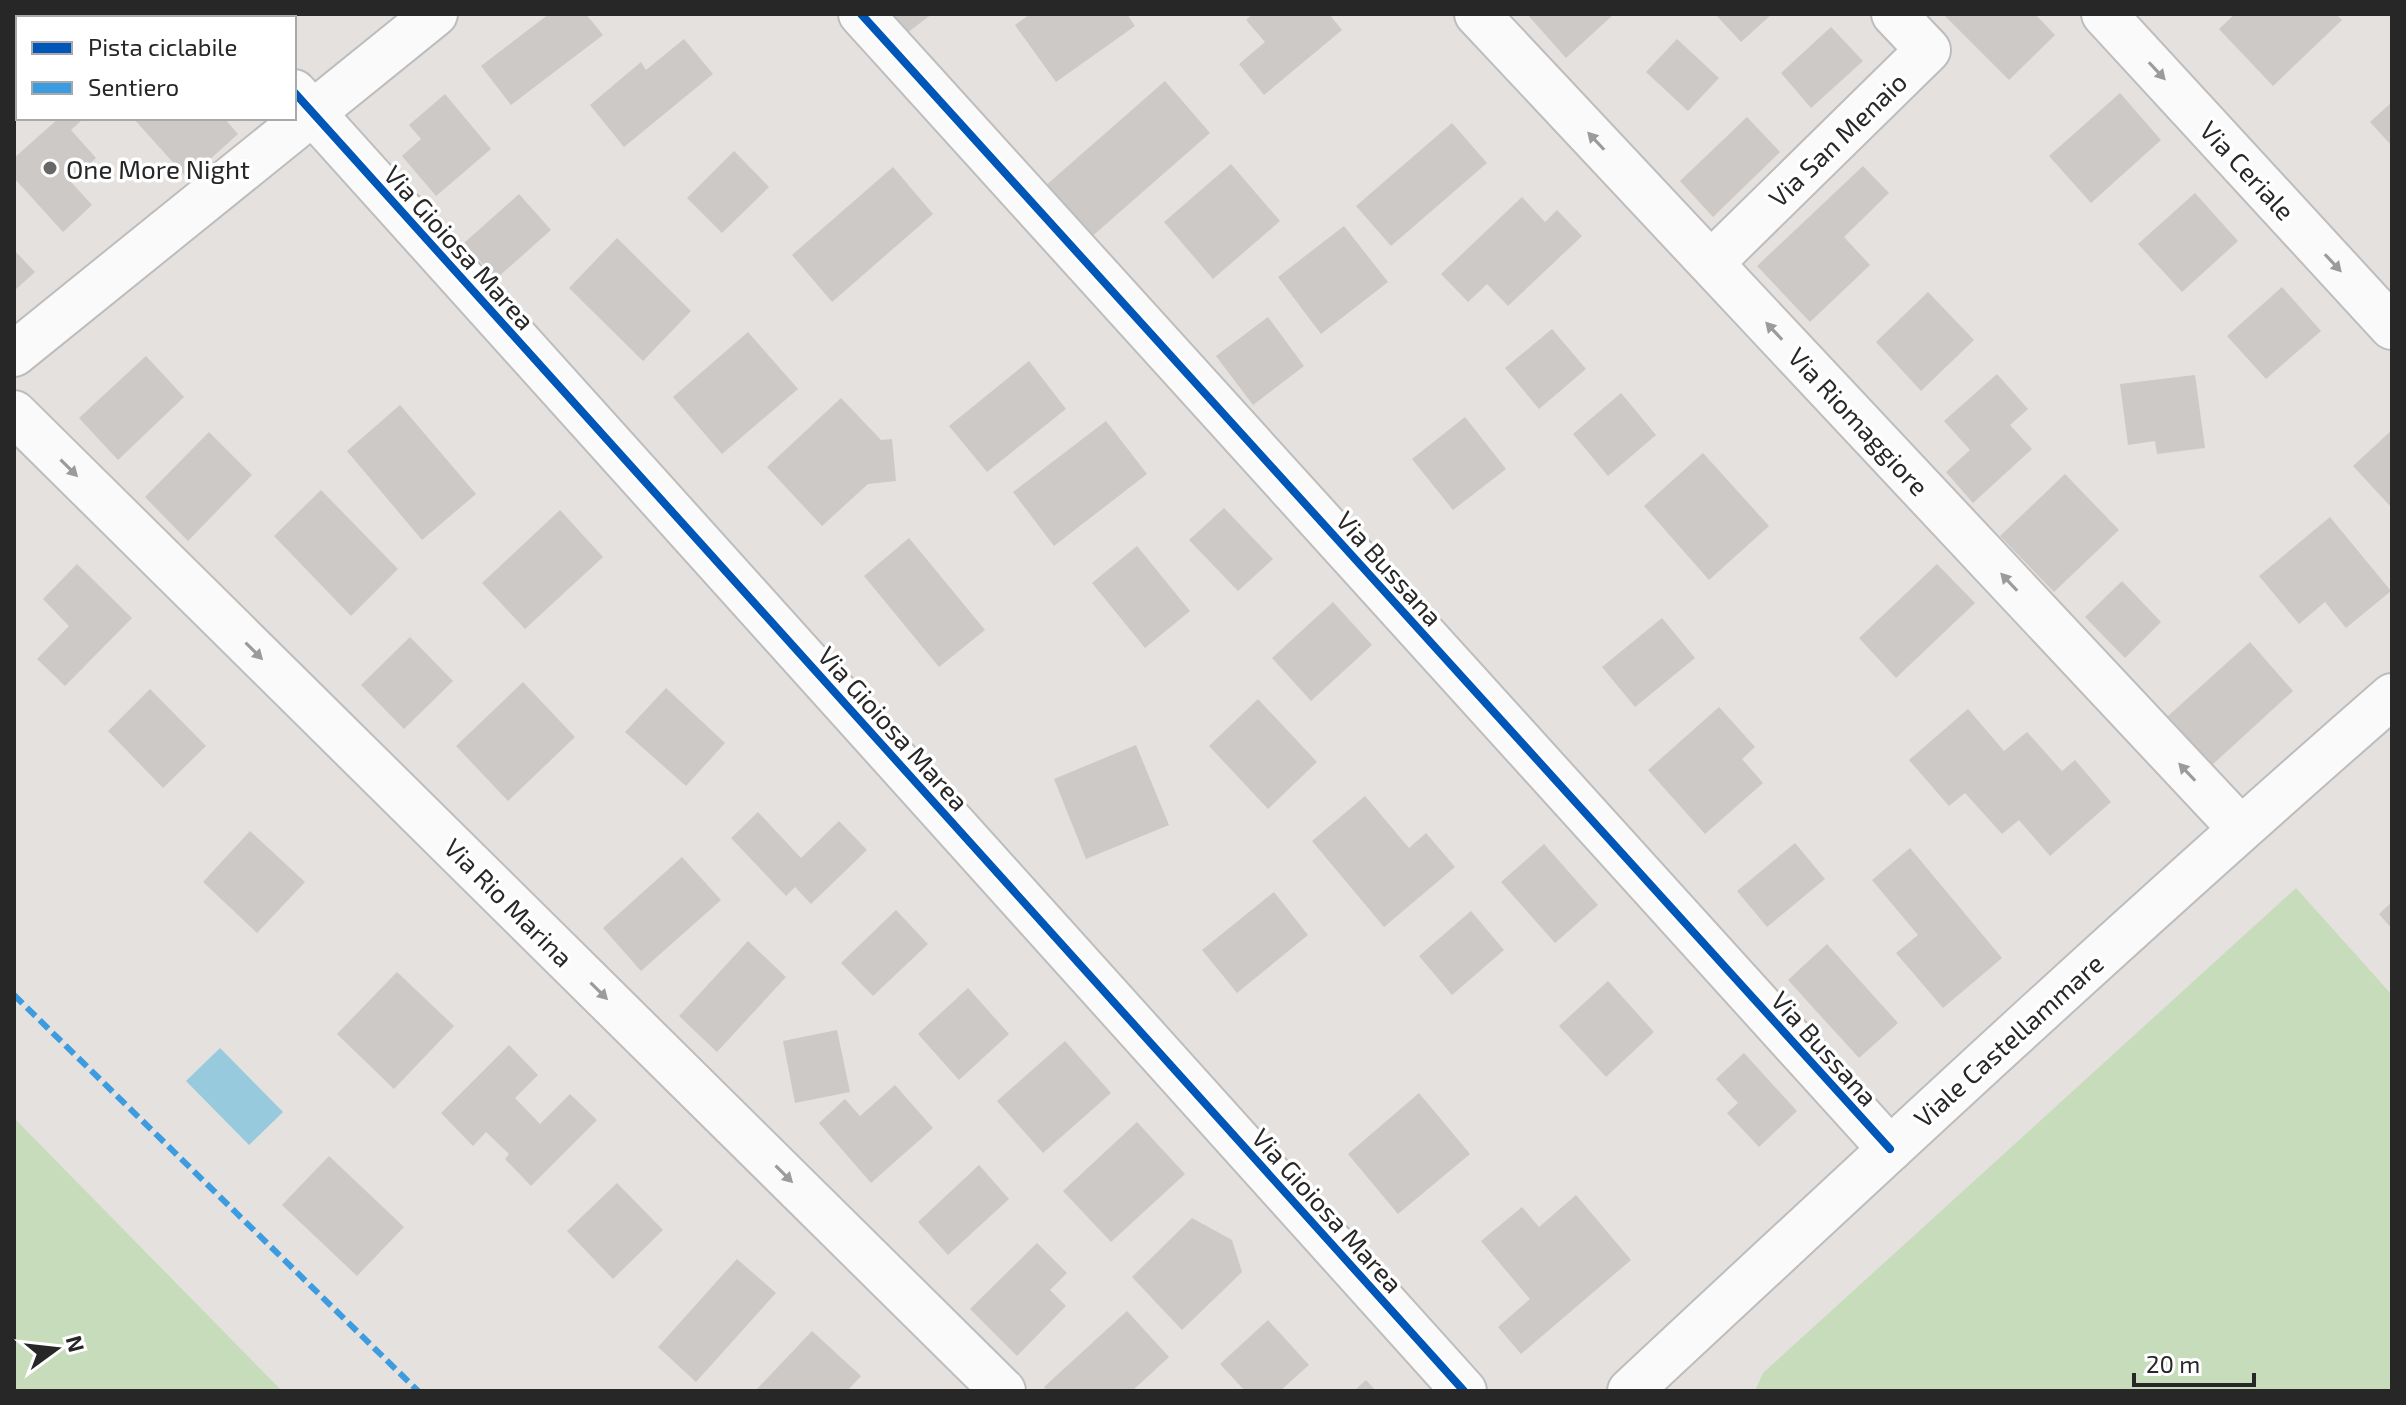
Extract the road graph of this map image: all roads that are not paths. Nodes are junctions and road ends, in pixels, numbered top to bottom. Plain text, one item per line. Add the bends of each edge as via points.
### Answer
1 (435, 14) edge
2 (861, 14) edge
3 (1477, 14) edge
4 (1894, 14) edge
5 (2104, 14) edge
6 (303, 102) edge
7 (282, 120) edge
8 (1711, 263) junction
9 (2392, 327) edge
10 (14, 354) edge
11 (14, 413) edge
12 (2392, 696) edge
13 (2240, 828) junction
14 (1890, 1149) junction
15 (1003, 1391) edge
16 (1464, 1391) edge
17 (1630, 1391) edge

1 - 6 street
2 - 14 street, Via Bussana
8 -> 3 street, Via Riomaggiore
4 - 8 street, Via San Menaio via 1928,50
5 -> 9 street, Via Ceriale
6 - 16 street, Via Gioiosa Marea
7 - 10 street
13 -> 8 street, Via Riomaggiore
11 -> 15 street, Via Rio Marina
12 - 13 street, Viale Castellammare
13 - 14 street, Viale Castellammare
14 - 17 street, Viale Castellammare

